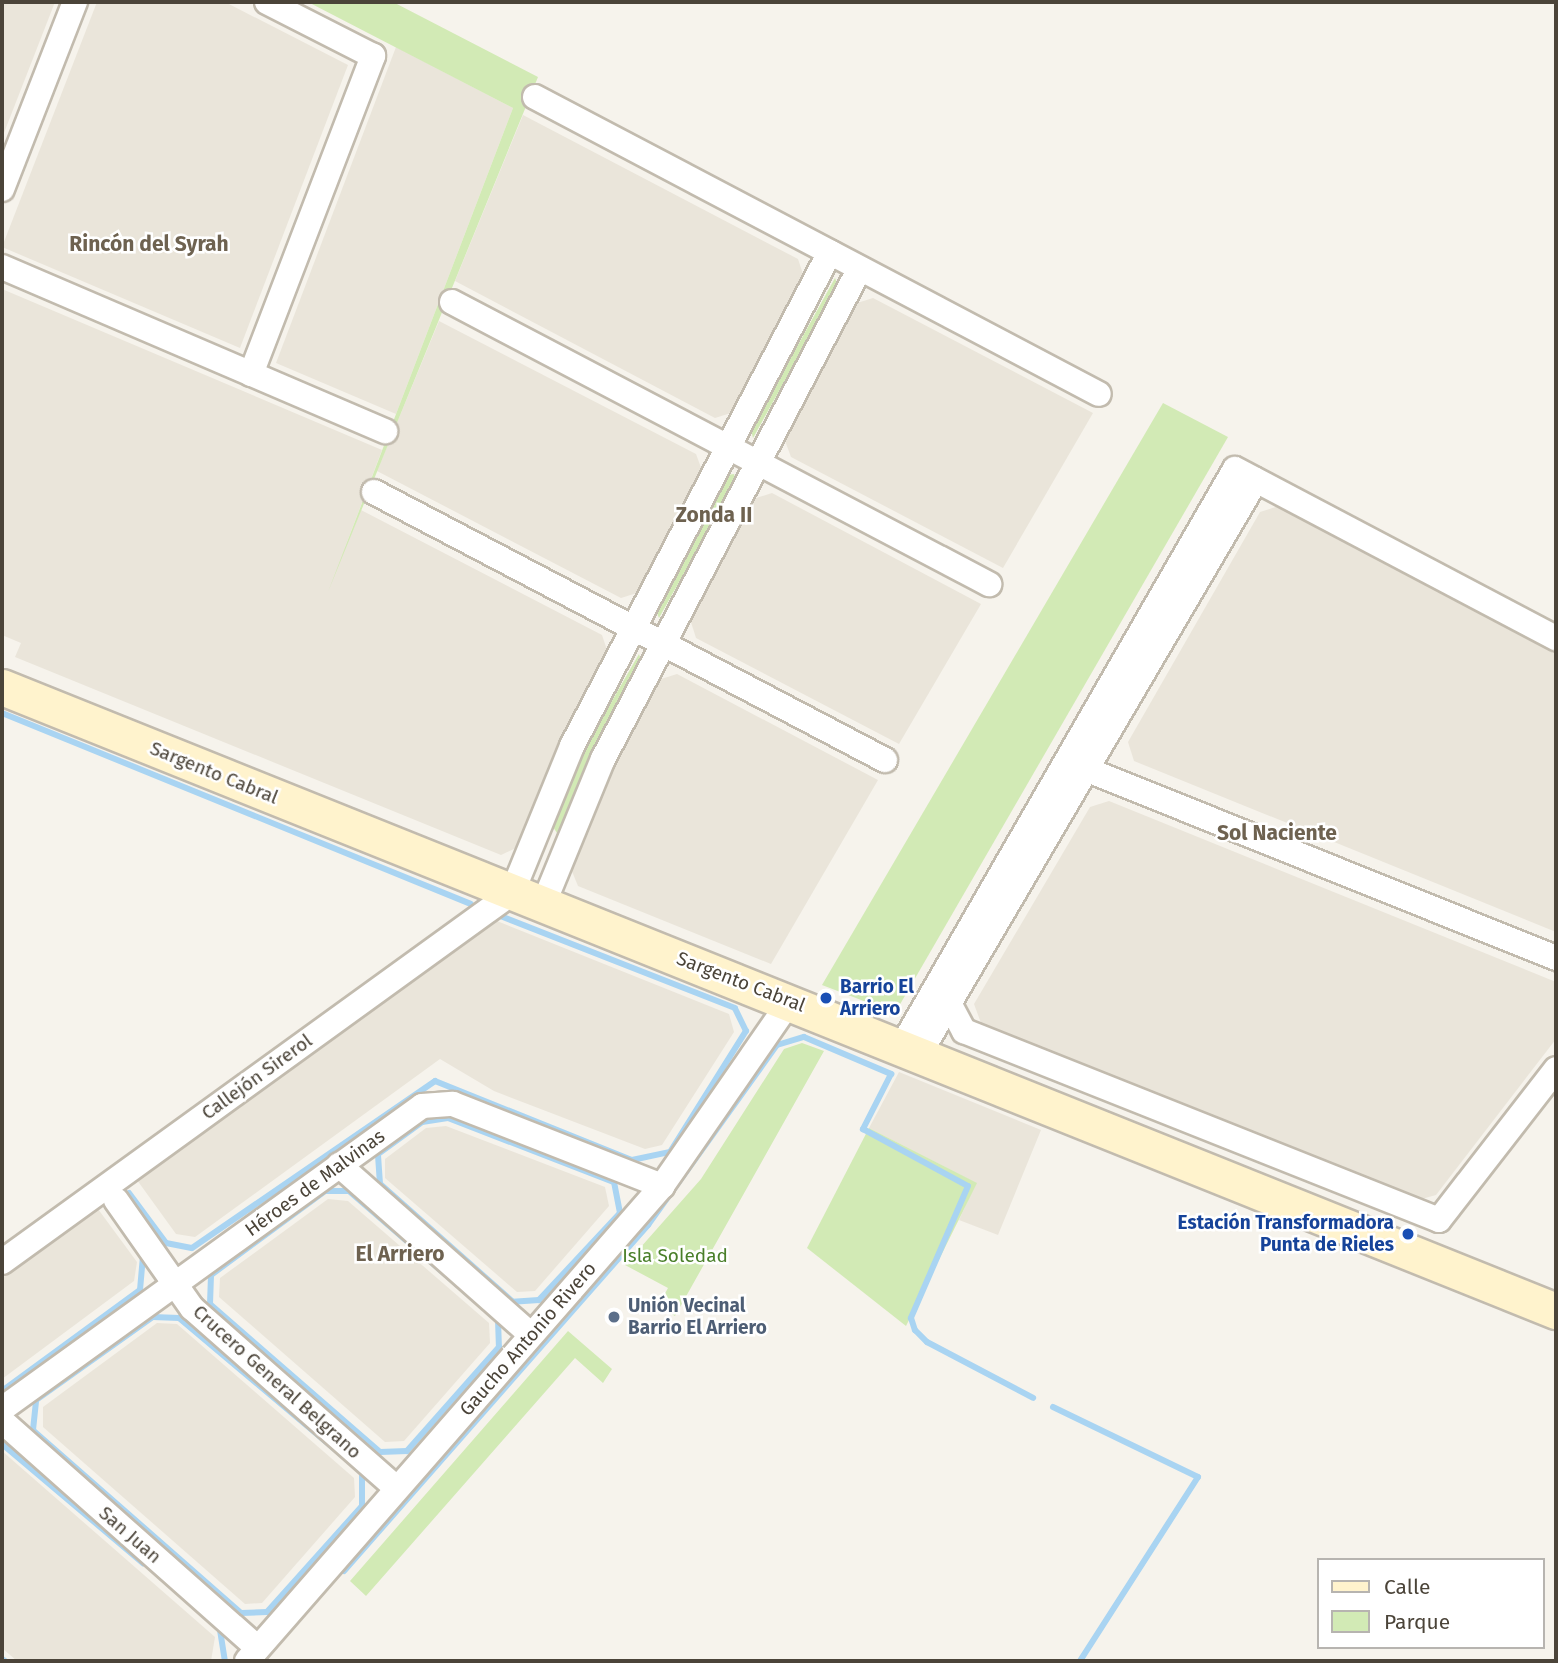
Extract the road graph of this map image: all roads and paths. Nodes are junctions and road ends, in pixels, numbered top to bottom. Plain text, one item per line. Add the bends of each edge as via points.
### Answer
1 (75, 2) edge
2 (267, 2) edge
3 (535, 97) dead end
4 (2, 189) edge
5 (830, 252) junction
6 (2, 267) edge
7 (860, 268) junction
8 (452, 302) dead end
9 (251, 374) junction
10 (1099, 394) dead end
11 (385, 431) dead end
12 (728, 447) junction
13 (758, 463) junction
14 (374, 492) dead end
15 (989, 584) dead end
16 (634, 628) junction
17 (1556, 638) edge
18 (663, 643) junction
19 (2, 687) edge
20 (885, 760) dead end
21 (1076, 765) junction
22 (528, 899) junction
23 (970, 948) junction
24 (1556, 958) edge
25 (790, 1001) junction
26 (949, 1003) junction
27 (911, 1049) junction
28 (1556, 1069) edge
29 (340, 1165) junction
30 (662, 1186) junction
31 (116, 1200) dead end
32 (2, 1262) edge
33 (175, 1284) junction
34 (1556, 1311) edge
35 (531, 1335) junction
36 (2, 1409) edge
37 (2, 1421) edge
38 (397, 1489) junction
39 (252, 1655) edge

1 - 4 street
2 - 9 street via 373,56
3 - 5 street
5 - 7 street
5 - 12 street
6 - 9 street
7 - 10 street
7 - 13 street
8 - 12 street
9 - 11 street
12 - 13 street
12 - 16 street
13 - 15 street
13 - 18 street
14 - 16 street
16 - 18 street
16 - 22 street via 572,746
17 - 21 street via 1256,480 1154,632
18 - 20 street
18 - 22 street
19 - 22 main road, Sargento Cabral
21 - 23 street
21 - 24 street
22 - 25 main road, Sargento Cabral
22 - 32 street, Callejón Sirerol
23 - 26 street
23 - 27 street
25 - 27 main road, Sargento Cabral
25 - 30 street, Gaucho Antonio Rivero
26 - 27 street
26 - 28 street via 964,1031 1439,1220
27 - 34 main road, Sargento Cabral
29 - 30 street, Héroes de Malvinas via 422,1105 453,1104
29 - 33 street, Héroes de Malvinas
29 - 35 street
30 - 35 street, Gaucho Antonio Rivero
31 - 33 street, Crucero General Belgrano
33 - 36 street, Héroes de Malvinas
33 - 38 street, Crucero General Belgrano via 192,1308
35 - 38 street, Gaucho Antonio Rivero
37 - 39 street, San Juan
38 - 39 street, Gaucho Antonio Rivero

